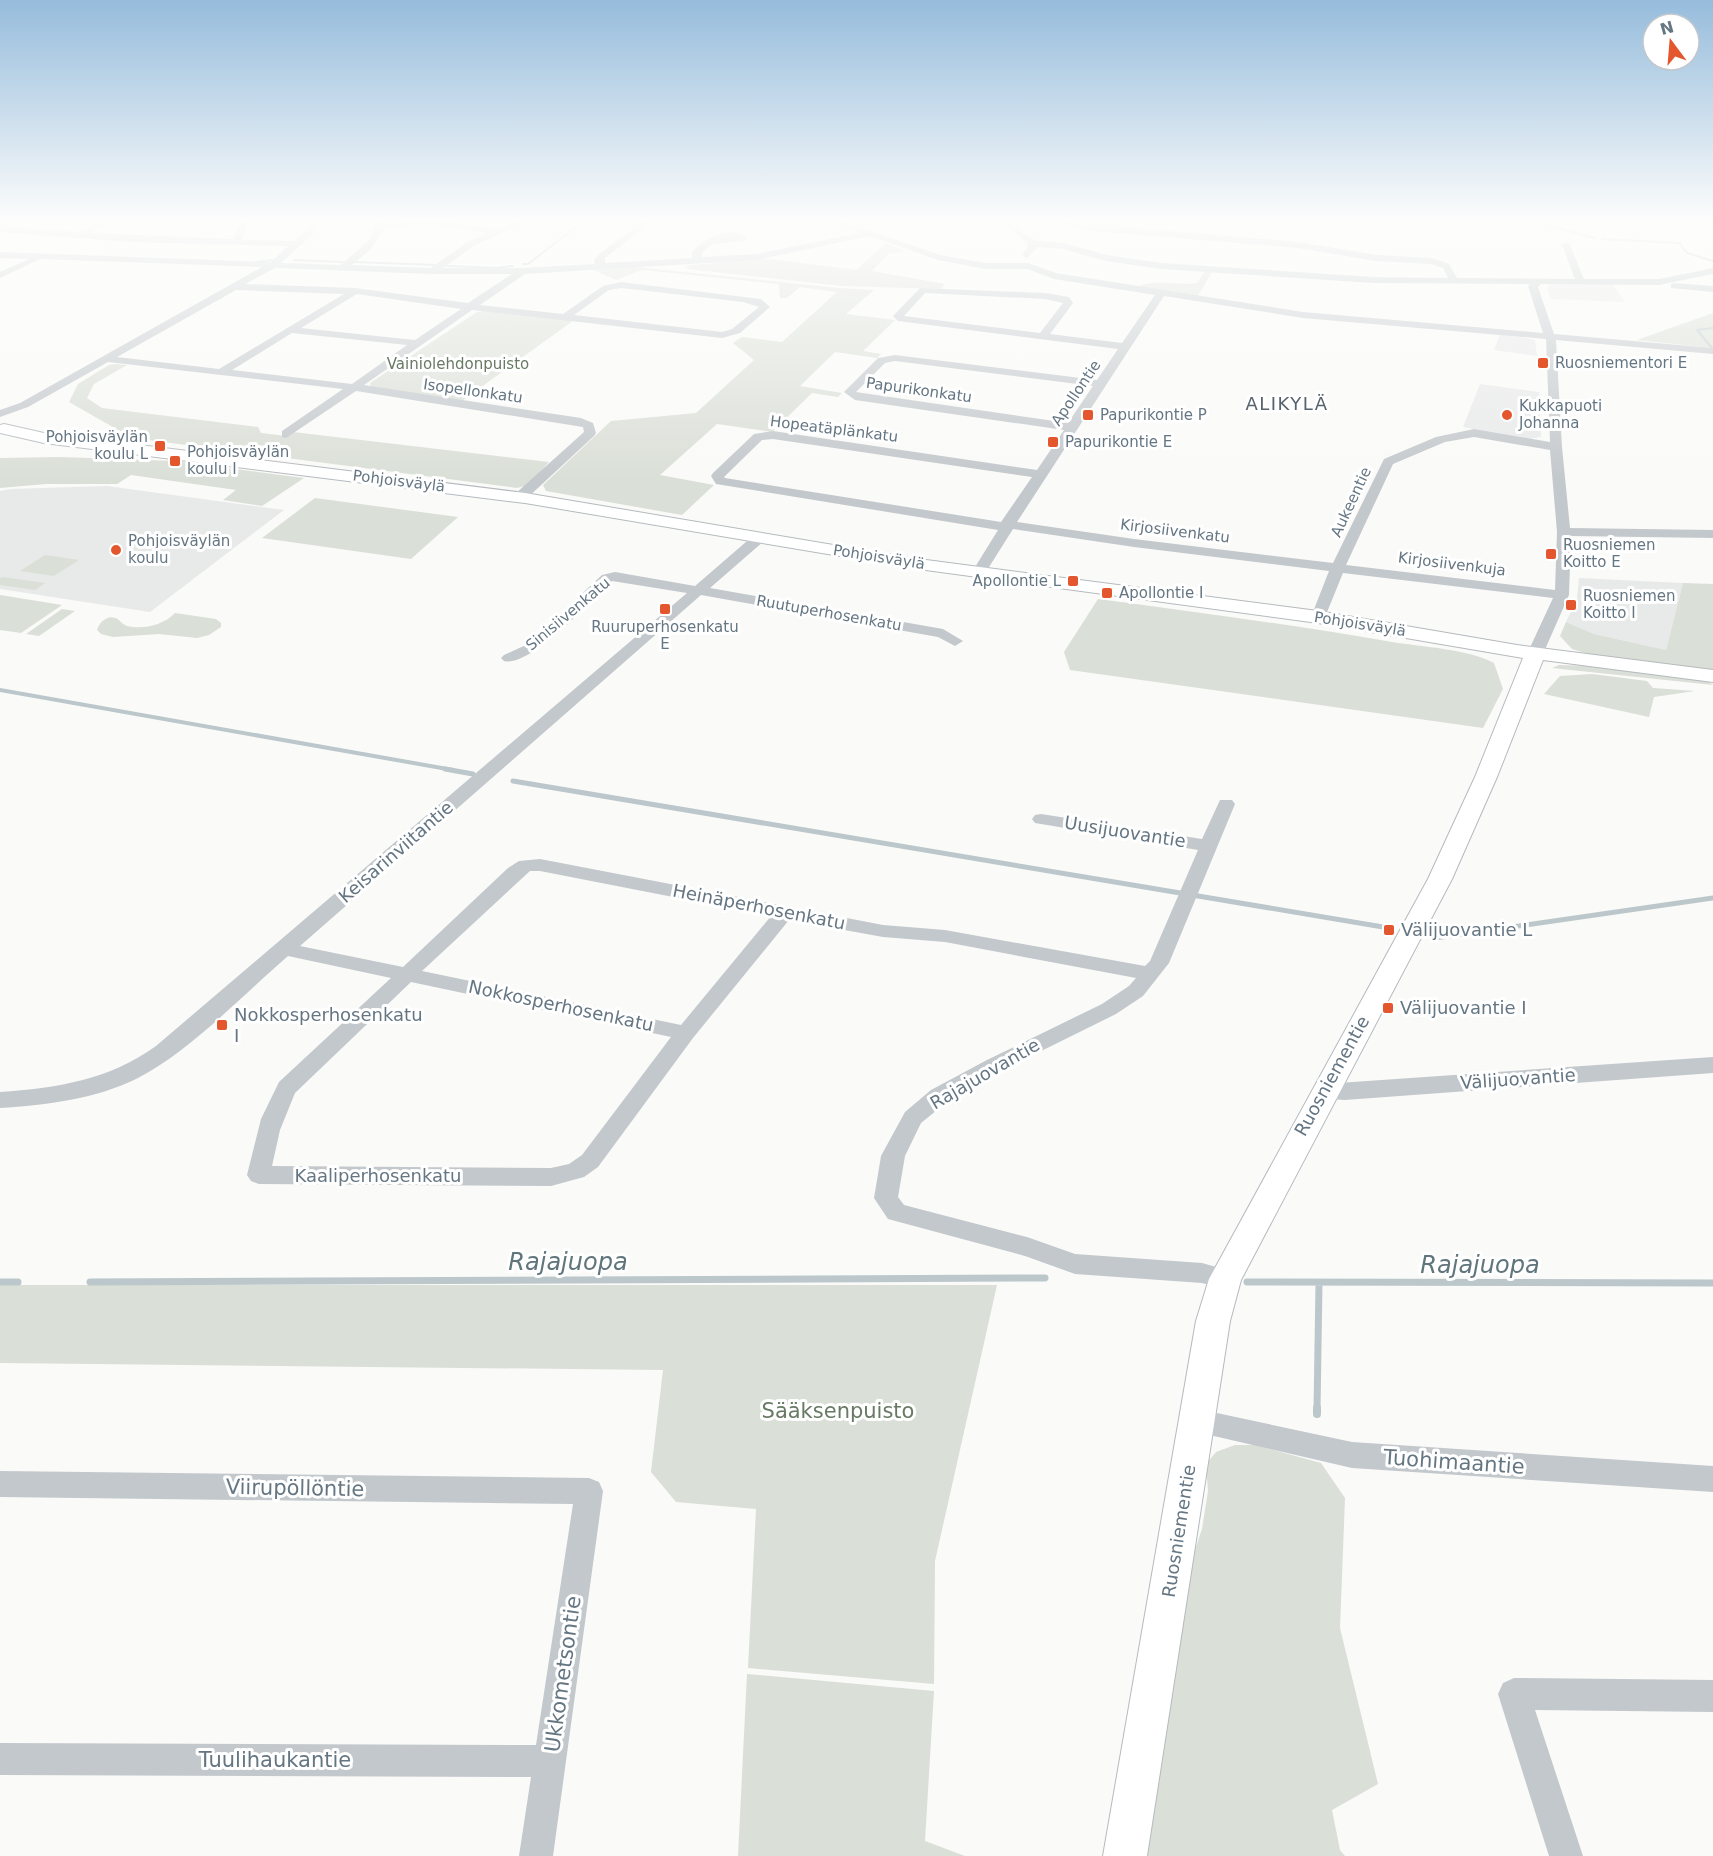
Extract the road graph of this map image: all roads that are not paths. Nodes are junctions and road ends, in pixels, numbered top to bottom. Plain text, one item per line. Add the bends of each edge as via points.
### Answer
1 (197, 308) edge
2 (327, 308) edge
3 (470, 308) edge
4 (487, 308) edge
5 (579, 308) edge
6 (764, 308) edge
7 (906, 308) edge
8 (1065, 308) edge
9 (1151, 308) edge
10 (1255, 308) edge
11 (1540, 308) edge
12 (567, 316) junction
13 (290, 330) junction
14 (1549, 335) junction
15 (1043, 336) junction
16 (416, 343) junction
17 (1126, 346) junction
18 (1713, 351) edge
19 (106, 359) junction
20 (221, 372) junction
21 (1100, 384) junction
22 (352, 387) junction
23 (2, 426) edge
24 (1071, 427) junction
25 (286, 434) dead end
26 (1556, 447) junction
27 (1040, 474) junction
28 (520, 497) junction
29 (1006, 525) junction
30 (1564, 532) junction
31 (1713, 534) edge
32 (759, 537) junction
33 (1338, 567) junction
34 (979, 572) junction
35 (699, 590) junction
36 (1562, 596) junction
37 (1318, 617) junction
38 (956, 641) dead end
39 (1535, 654) junction
40 (509, 658) dead end
41 (1713, 676) edge
42 (1226, 804) dead end
43 (1041, 819) dead end
44 (1209, 846) junction
45 (784, 913) junction
46 (284, 949) junction
47 (406, 973) junction
48 (1151, 974) junction
49 (686, 1033) junction
50 (1713, 1065) edge
51 (1324, 1092) junction
52 (0, 1100) edge
53 (1225, 1279) junction
54 (1198, 1421) junction
55 (1713, 1479) edge
56 (0, 1484) edge
57 (589, 1491) joint
58 (1713, 1696) edge
59 (0, 1759) edge
60 (551, 1761) junction
61 (536, 1856) edge
62 (1125, 1856) edge
63 (1566, 1856) edge

1 - 19 street
2 - 13 street
3 - 16 street
4 - 12 street
5 - 12 street
6 - 12 street via 736,331 722,335
7 - 15 street via 898,316 902,319
8 - 15 street
9 - 17 street, Apollontie
10 - 14 street
11 - 14 street, Ruosniementie
13 - 16 street
13 - 20 street
14 - 18 street
14 - 26 street, Ruosniementie
15 - 17 street
16 - 22 street
17 - 21 street, Apollontie
19 - 20 street, Isopellonkatu
19 - 23 street via 24,405
20 - 22 street, Isopellonkatu
21 - 24 street, Apollontie
21 - 24 street, Papurikonkatu via 895,358 882,360 850,392 855,397
22 - 25 street
22 - 28 street, Isopellonkatu via 589,425 590,433
23 - 28 main road, Pohjoisväylä via 44,438
24 - 27 street, Apollontie
26 - 30 street, Ruosniementie
26 - 33 street, Aukeentie via 1461,434 1434,441 1388,462
27 - 29 street, Apollontie
27 - 29 street, Hopeatäplänkatu via 773,435 758,437 717,476 725,483
28 - 32 main road, Pohjoisväylä
29 - 33 street, Kirjosiivenkatu
29 - 34 street, Apollontie
30 - 31 street
30 - 36 street, Ruosniementie
32 - 34 main road, Pohjoisväylä
32 - 35 street, Keisarinviitantie
33 - 36 street, Kirjosiivenkuja
33 - 37 street, Aukeentie
34 - 37 main road, Pohjoisväylä
35 - 38 street, Ruutuperhosenkatu via 943,633
35 - 40 street, Sinisiivenkatu via 632,578 607,578 533,647
35 - 46 street, Keisarinviitantie
36 - 39 street, Ruosniementie
37 - 39 main road, Pohjoisväylä
39 - 41 main road, Pohjoisväylä
39 - 51 main road, Ruosniementie via 1461,835
42 - 44 street, Rajajuovantie
43 - 44 street, Uusijuovantie
44 - 48 street, Rajajuovantie
45 - 47 street, Heinäperhosenkatu via 526,865
45 - 48 street, Heinäperhosenkatu via 884,931 945,936
45 - 49 street
46 - 47 street, Nokkosperhosenkatu
46 - 52 street, Keisarinviitantie via 189,1031 132,1071 93,1087 45,1098
47 - 49 street, Nokkosperhosenkatu
47 - 49 street, Kaaliperhosenkatu via 287,1088 277,1104 263,1146 260,1175 551,1177 576,1171 590,1161
48 - 53 street, Rajajuovantie via 1136,991 1109,1009 939,1096 913,1118 893,1156 886,1198 896,1212 1075,1264 1202,1273
50 - 51 street, Välijuovantie
51 - 53 main road, Ruosniementie
53 - 54 main road, Ruosniementie via 1213,1321
54 - 55 street, Tuohimaantie via 1352,1455
54 - 62 main road, Ruosniementie
56 - 57 street, Viirupöllöntie
57 - 60 street, Ukkometsontie
58 - 63 street via 1514,1694
59 - 60 street, Tuulihaukantie
60 - 61 street, Ukkometsontie

